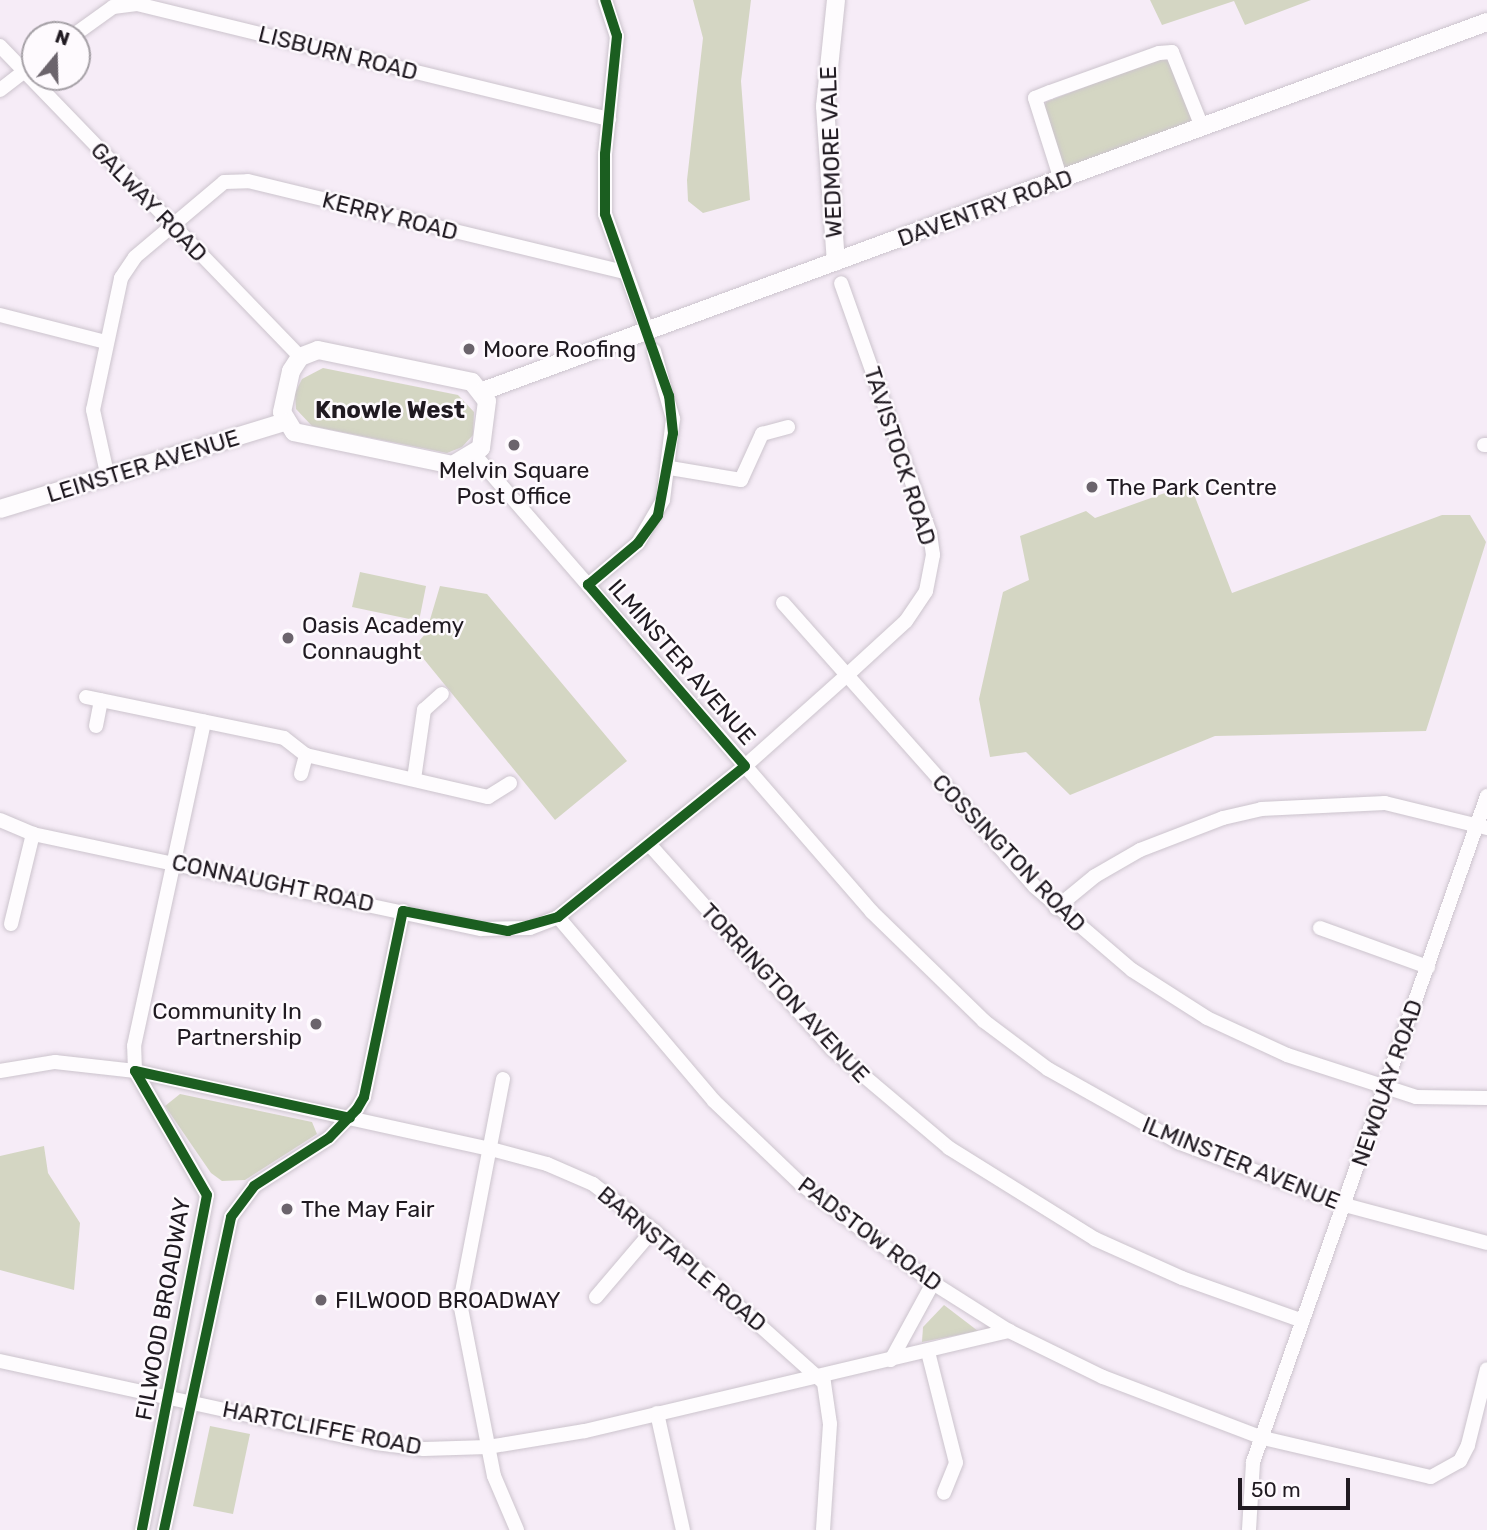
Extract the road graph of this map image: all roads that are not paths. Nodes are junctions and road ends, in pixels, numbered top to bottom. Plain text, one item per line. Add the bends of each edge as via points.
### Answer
1 (606, 0) edge
2 (836, 0) edge
3 (1487, 22) edge
4 (91, 23) edge
5 (0, 46) edge
6 (21, 61) edge
7 (21, 74) edge
8 (0, 90) edge
9 (51, 91) edge
10 (609, 119) junction
11 (1202, 127) junction
12 (1061, 180) junction
13 (171, 226) junction
14 (836, 262) junction
15 (623, 272) junction
16 (841, 283) dead end
17 (0, 315) edge
18 (648, 333) junction
19 (106, 342) junction
20 (654, 351) dead end
21 (300, 357) junction
22 (483, 391) junction
23 (285, 422) junction
24 (788, 427) dead end
25 (474, 454) junction
26 (670, 468) junction
27 (108, 478) junction
28 (0, 509) edge
29 (588, 585) junction
30 (783, 603) dead end
31 (846, 676) junction
32 (442, 694) dead end
33 (204, 722) junction
34 (96, 726) dead end
35 (306, 755) junction
36 (745, 766) junction
37 (301, 774) dead end
38 (414, 779) junction
39 (510, 783) dead end
40 (1487, 796) edge
41 (0, 821) edge
42 (1482, 827) edge
43 (33, 834) junction
44 (649, 844) junction
45 (175, 863) junction
46 (1056, 908) junction
47 (403, 911) junction
48 (558, 917) junction
49 (11, 924) dead end
50 (1320, 929) dead end
51 (1428, 967) junction
52 (0, 1071) edge
53 (135, 1071) junction
54 (503, 1079) dead end
55 (1384, 1090) junction
56 (1487, 1098) edge
57 (350, 1118) junction
58 (491, 1149) junction
59 (1345, 1205) junction
60 (653, 1230) junction
61 (1487, 1243) edge
62 (933, 1283) junction
63 (596, 1297) dead end
64 (1303, 1321) junction
65 (1009, 1331) junction
66 (928, 1352) junction
67 (891, 1360) junction
68 (0, 1361) edge
69 (1487, 1369) edge
70 (817, 1377) junction
71 (169, 1398) junction
72 (192, 1403) junction
73 (657, 1413) junction
74 (1263, 1438) junction
75 (488, 1447) junction
76 (944, 1493) dead end
77 (142, 1530) edge
78 (164, 1530) edge
79 (517, 1530) edge
80 (683, 1530) edge
81 (823, 1530) edge
82 (1249, 1530) edge

1 - 10 street via 617,36
2 - 14 street, WEDMORE VALE via 825,106
3 - 11 street, DAVENTRY ROAD
4 - 10 street, LISBURN ROAD via 113,7 137,4
5 - 6 street, GALWAY ROAD
7 - 8 street
9 - 13 street, GALWAY ROAD
10 - 15 street via 605,208
11 - 12 street, DAVENTRY ROAD
11 - 12 street via 1172,52 1050,92 1035,98
12 - 14 street, DAVENTRY ROAD
13 - 15 street, KERRY ROAD via 220,184 236,179
13 - 19 street, KERRY ROAD via 124,271
13 - 21 street, GALWAY ROAD
14 - 18 street, DAVENTRY ROAD
15 - 18 street
16 - 31 street, TAVISTOCK ROAD via 930,533 933,555 926,591 917,607
17 - 19 street
18 - 22 street, DAVENTRY ROAD
19 - 27 street, KERRY ROAD via 93,410
20 - 26 street via 672,408
21 - 22 street via 318,350 463,378
21 - 23 street via 283,399
22 - 25 street via 488,405 484,437
23 - 25 street via 301,435 447,464 462,463
23 - 27 street, LEINSTER AVENUE
24 - 26 street via 762,434 741,480
25 - 29 street, ILMINSTER AVENUE
26 - 29 street via 661,508 650,530
27 - 28 street, LEINSTER AVENUE
29 - 36 street, ILMINSTER AVENUE
30 - 31 street, COSSINGTON ROAD
31 - 36 street, TAVISTOCK ROAD
31 - 46 street, COSSINGTON ROAD
32 - 38 street via 424,710
33 - 34 street via 94,698
33 - 35 street via 284,738
33 - 45 street
35 - 37 street
35 - 38 street
36 - 44 street, CONNAUGHT ROAD
36 - 59 street, ILMINSTER AVENUE via 916,960 1015,1045 1105,1104 1180,1143
38 - 39 street via 488,797
40 - 42 street, NEWQUAY ROAD
41 - 43 street, CONNAUGHT ROAD
42 - 46 street via 1385,803 1261,809 1223,818 1139,850 1095,876
42 - 51 street, NEWQUAY ROAD
43 - 45 street, CONNAUGHT ROAD
43 - 49 street
44 - 48 street, CONNAUGHT ROAD
44 - 64 street, TORRINGTON AVENUE via 832,1049 949,1148 1095,1239 1182,1278
45 - 47 street, CONNAUGHT ROAD
45 - 53 street via 134,1046
46 - 55 street, COSSINGTON ROAD via 1132,971 1207,1018 1287,1055
47 - 48 street, CONNAUGHT ROAD via 508,931
47 - 57 street via 364,1097
48 - 62 street, PADSTOW ROAD via 714,1101 753,1140 846,1221
50 - 51 street
51 - 55 street, NEWQUAY ROAD
52 - 53 street, BARNSTAPLE ROAD via 55,1062
53 - 57 street, BARNSTAPLE ROAD
53 - 71 street, FILWOOD BROADWAY via 207,1195
54 - 58 street
55 - 56 street, COSSINGTON ROAD via 1450,1100
55 - 59 street, NEWQUAY ROAD
57 - 58 street, BARNSTAPLE ROAD
57 - 72 street, FILWOOD BROADWAY via 329,1138 254,1186 235,1208
58 - 60 street, BARNSTAPLE ROAD via 579,1177
58 - 75 street via 460,1303
59 - 61 street, ILMINSTER AVENUE
59 - 64 street, NEWQUAY ROAD
60 - 63 street
60 - 70 street, BARNSTAPLE ROAD
62 - 65 street, PADSTOW ROAD
62 - 67 street
64 - 74 street, NEWQUAY ROAD
65 - 66 street, HARTCLIFFE ROAD
65 - 74 street, PADSTOW ROAD via 1152,1398
66 - 67 street, HARTCLIFFE ROAD
66 - 76 street via 956,1463
67 - 70 street, HARTCLIFFE ROAD
68 - 71 street, HARTCLIFFE ROAD
69 - 74 street, PADSTOW ROAD via 1468,1445 1447,1472 1431,1477
70 - 73 street, HARTCLIFFE ROAD
70 - 81 street via 824,1383 830,1423
71 - 72 street, HARTCLIFFE ROAD
71 - 77 street, FILWOOD BROADWAY
72 - 75 street, HARTCLIFFE ROAD via 376,1443 424,1449
72 - 78 street, FILWOOD BROADWAY
73 - 75 street, HARTCLIFFE ROAD
73 - 80 street
74 - 82 street, NEWQUAY ROAD via 1249,1486
75 - 79 street via 494,1476

